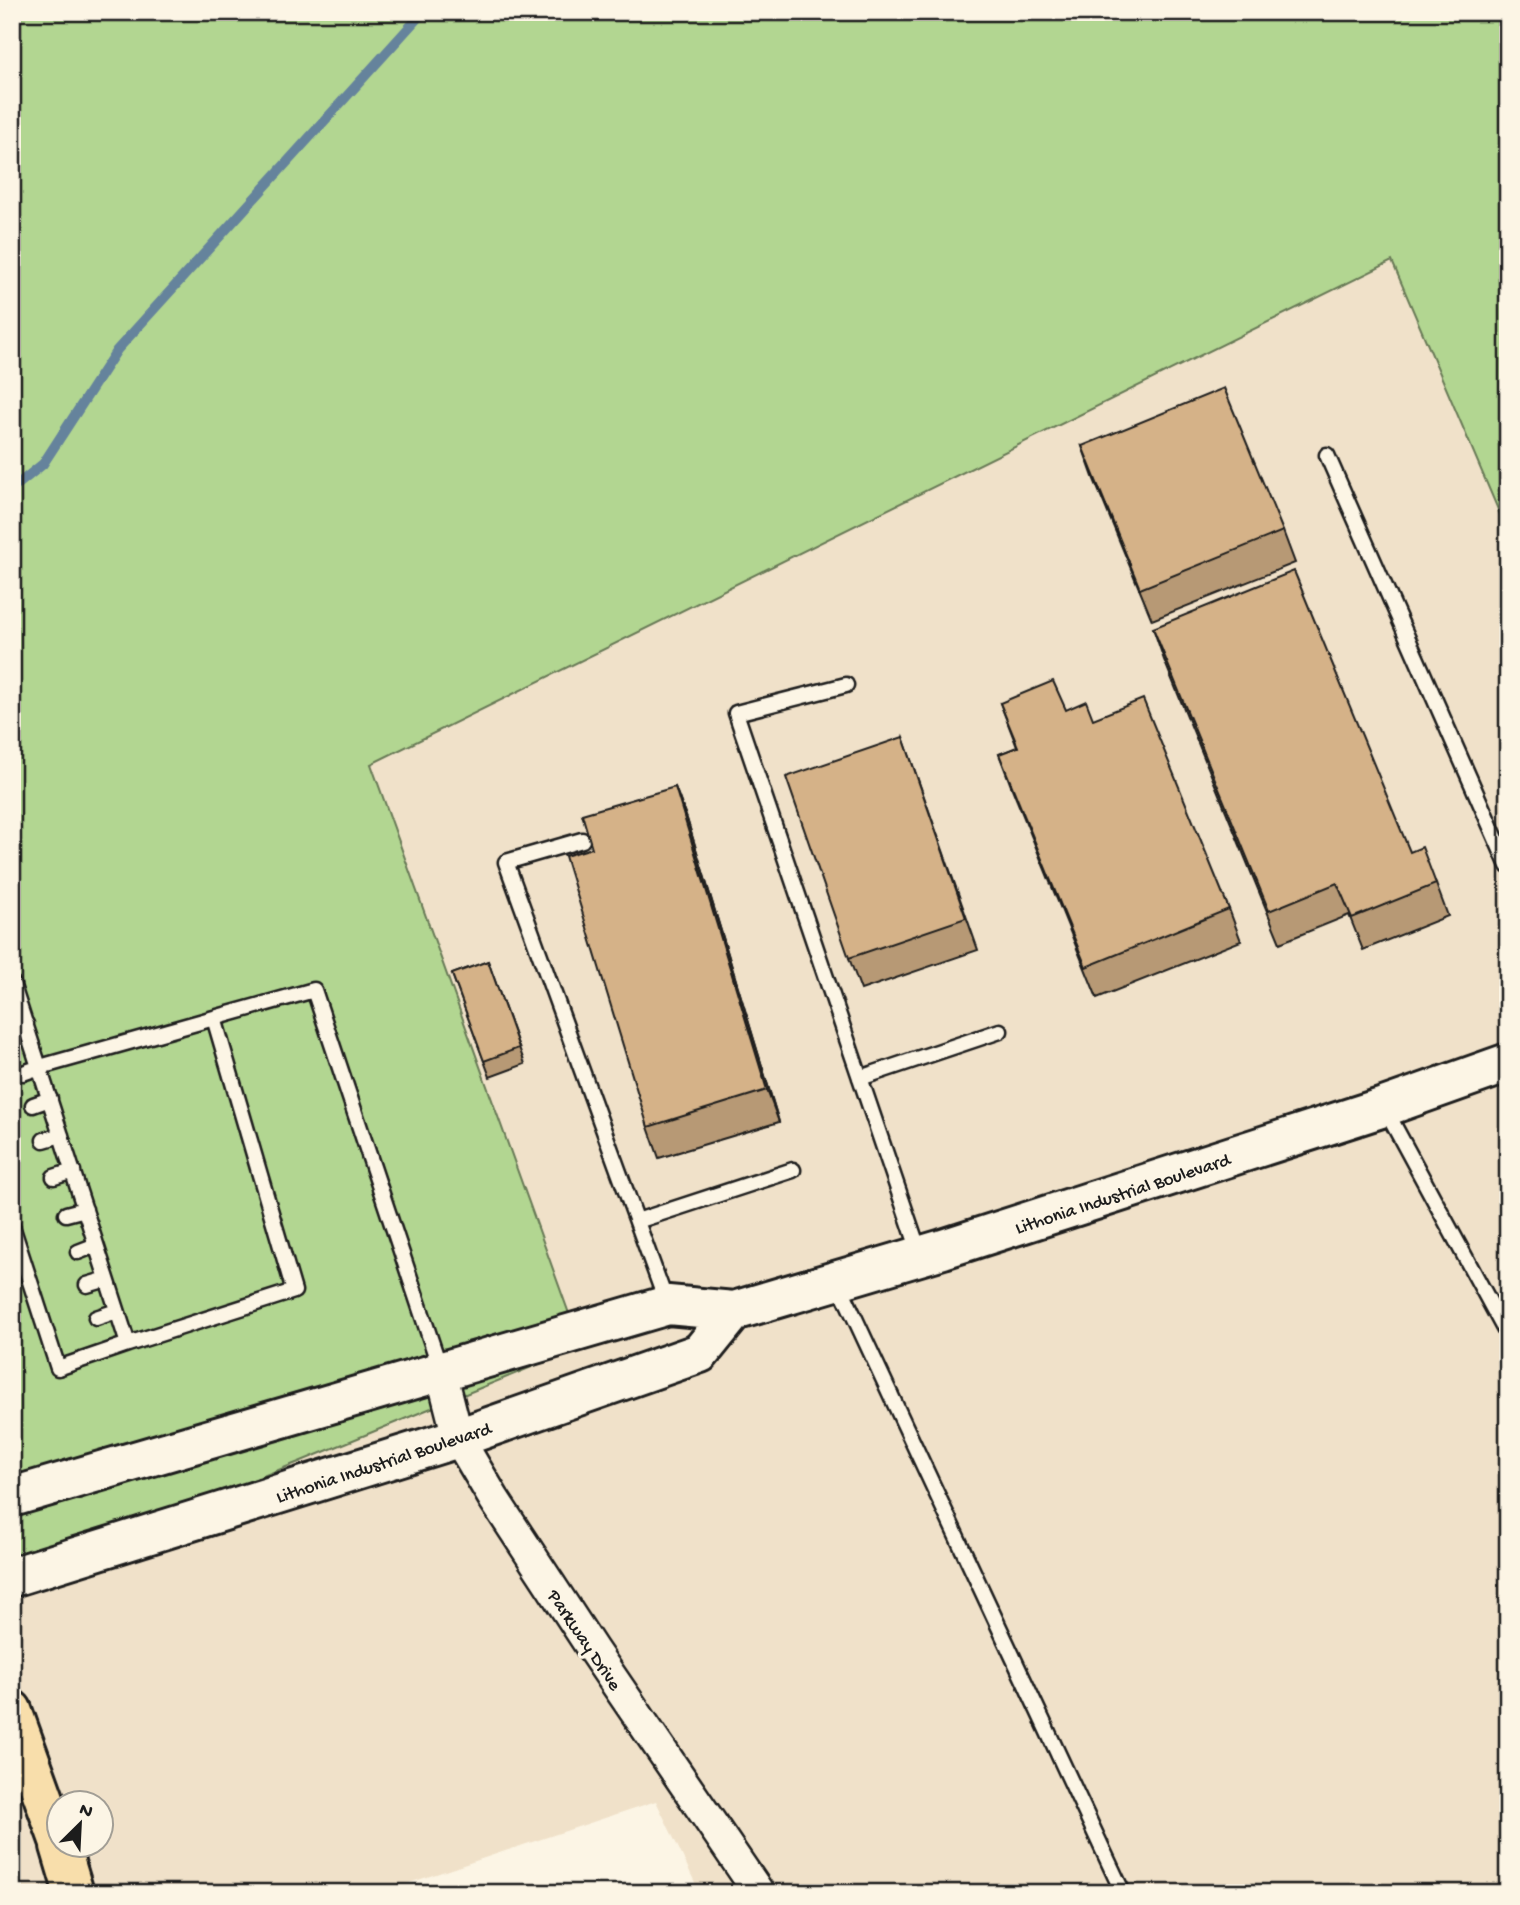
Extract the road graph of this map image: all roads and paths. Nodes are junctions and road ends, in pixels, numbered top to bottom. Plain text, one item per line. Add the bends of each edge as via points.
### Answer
1 (1327, 455) dead end
2 (846, 685) dead end
3 (582, 840) edge
4 (1508, 866) edge
5 (12, 983) edge
6 (214, 1018) junction
7 (19, 1026) edge
8 (1000, 1031) dead end
9 (1508, 1063) edge
10 (40, 1067) junction
11 (23, 1073) dead end
12 (860, 1078) junction
13 (50, 1099) junction
14 (33, 1105) dead end
15 (1384, 1107) junction
16 (61, 1135) junction
17 (44, 1140) dead end
18 (793, 1170) dead end
19 (73, 1171) junction
20 (54, 1177) dead end
21 (85, 1209) junction
22 (66, 1214) dead end
23 (637, 1221) junction
24 (16, 1228) edge
25 (96, 1245) junction
26 (78, 1251) dead end
27 (921, 1255) junction
28 (107, 1279) junction
29 (837, 1280) junction
30 (87, 1285) dead end
31 (668, 1305) junction
32 (117, 1311) junction
33 (734, 1311) junction
34 (96, 1318) dead end
35 (1508, 1336) edge
36 (128, 1344) junction
37 (441, 1371) junction
38 (458, 1438) junction
39 (12, 1497) edge
40 (12, 1577) edge
41 (12, 1710) edge
42 (46, 1805) edge
43 (65, 1860) edge
44 (74, 1893) edge
45 (759, 1893) edge
46 (1123, 1893) edge

1 - 4 lane
2 - 12 lane via 737,713
3 - 23 lane via 506,862
5 - 7 lane
6 - 10 lane
6 - 36 lane via 294,1291
6 - 37 lane via 314,990
7 - 10 lane
8 - 12 lane
9 - 15 main road, Lithonia Industrial Boulevard
10 - 11 lane
10 - 13 lane
12 - 27 lane
13 - 14 lane
13 - 16 lane
15 - 27 main road, Lithonia Industrial Boulevard
15 - 35 lane
16 - 17 lane
16 - 19 lane
18 - 23 lane
19 - 20 lane
19 - 21 lane
21 - 22 lane
21 - 25 lane
23 - 31 lane
24 - 36 lane via 52,1333 58,1368
25 - 26 lane
25 - 28 lane
27 - 29 main road, Lithonia Industrial Boulevard
28 - 30 lane
28 - 32 lane
29 - 33 main road, Lithonia Industrial Boulevard
29 - 46 lane
31 - 33 main road, Lithonia Industrial Boulevard
31 - 37 main road, Lithonia Industrial Boulevard
32 - 34 lane
32 - 36 lane
33 - 38 main road, Lithonia Industrial Boulevard via 700,1353
37 - 38 street, Parkway Drive
37 - 39 main road, Lithonia Industrial Boulevard
38 - 40 main road, Lithonia Industrial Boulevard
38 - 45 street, Parkway Drive via 593,1650
41 - 42 main road
43 - 44 main road

